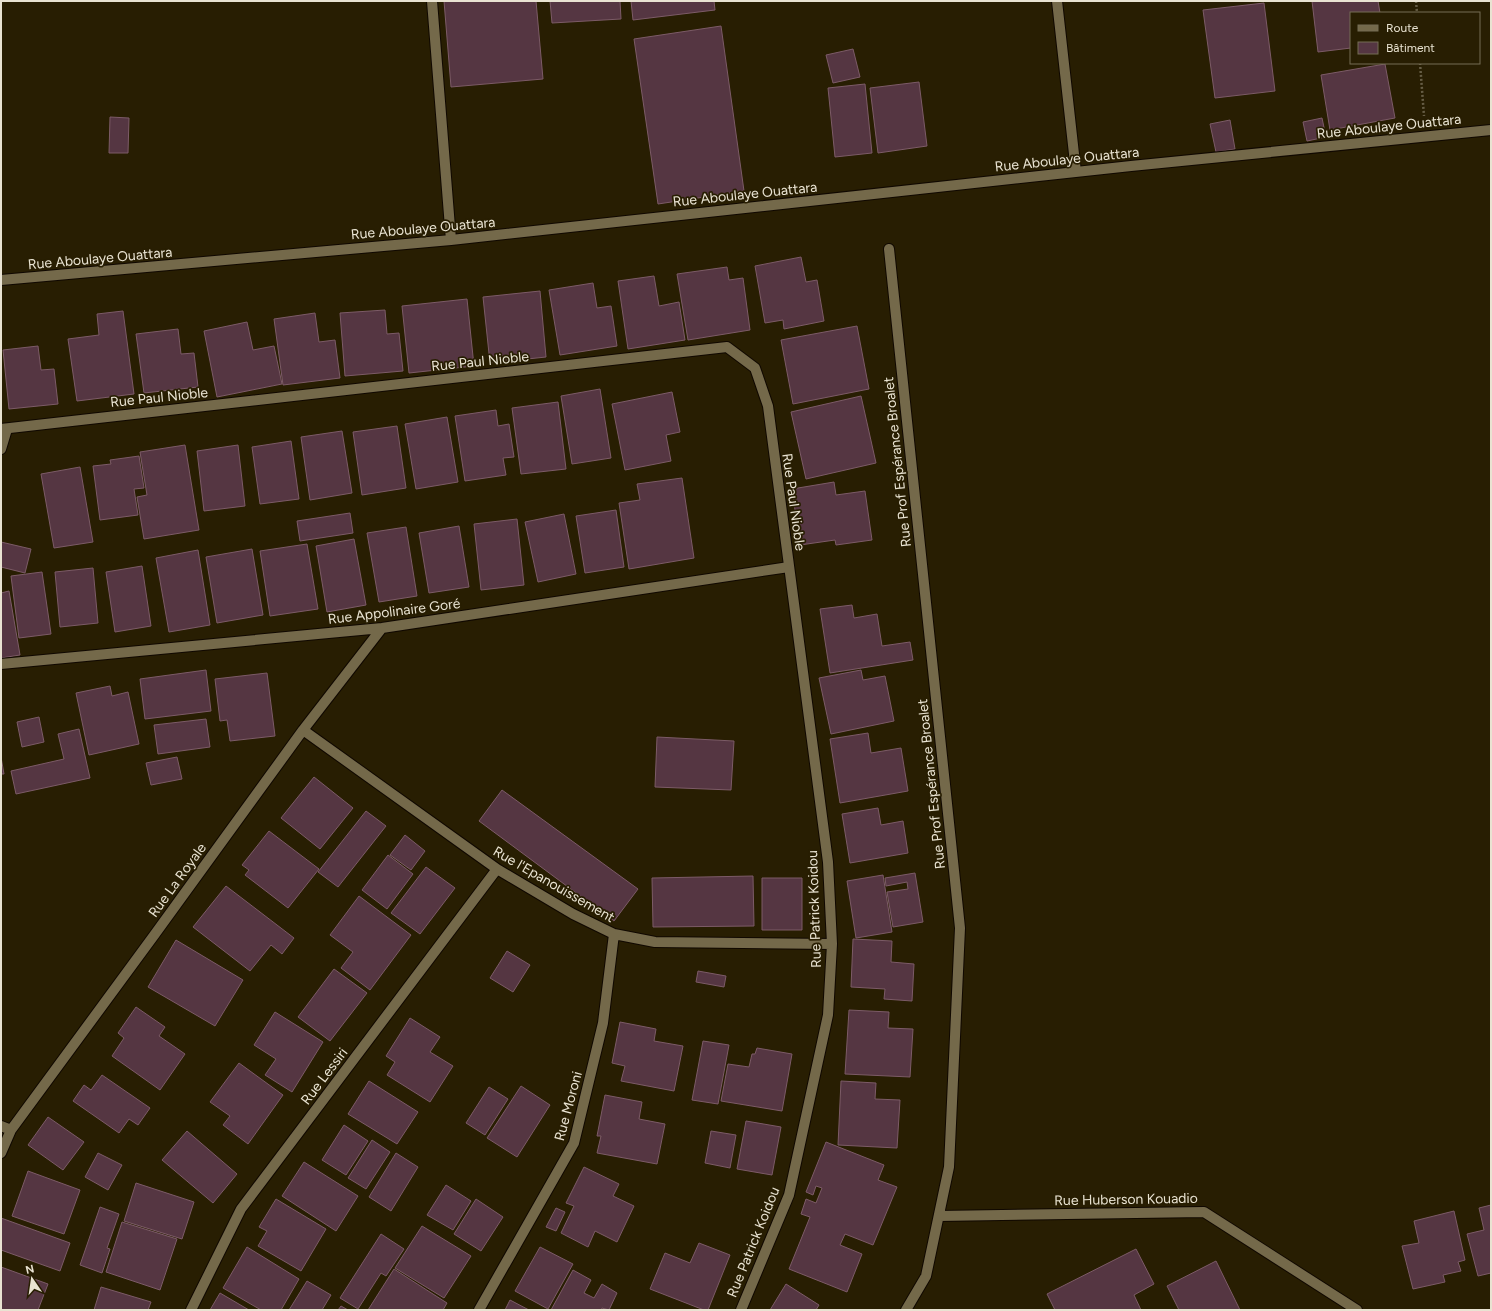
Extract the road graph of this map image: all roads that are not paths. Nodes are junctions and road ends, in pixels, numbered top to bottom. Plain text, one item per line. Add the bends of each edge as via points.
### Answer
1 (432, 1) edge
2 (1057, 1) edge
3 (1491, 130) edge
4 (1076, 172) junction
5 (451, 240) junction
6 (889, 249) dead end
7 (1, 280) edge
8 (4, 429) edge
9 (1, 449) edge
10 (789, 567) junction
11 (382, 628) junction
12 (1, 664) edge
13 (303, 730) junction
14 (497, 869) junction
15 (614, 934) junction
16 (832, 944) junction
17 (6, 1128) edge
18 (1, 1153) edge
19 (939, 1216) junction
20 (191, 1310) edge
21 (479, 1310) edge
22 (741, 1310) edge
23 (906, 1310) edge
24 (1357, 1310) edge

1 - 5 street
2 - 4 street
3 - 4 street, Rue Aboulaye Ouattara
4 - 5 street, Rue Aboulaye Ouattara
5 - 7 street, Rue Aboulaye Ouattara
6 - 19 street, Rue Prof Espérance Broalet via 960,928 949,1167
8 - 9 street
8 - 10 street, Rue Paul Nioble via 727,347 755,368 768,406
10 - 11 street, Rue Appolinaire Goré
10 - 16 street, Rue Patrick Koidou via 828,862
11 - 12 street, Rue Appolinaire Goré
11 - 13 street, Rue La Royale
13 - 14 street, Rue l'Epanouissement
13 - 17 street, Rue La Royale via 151,941
14 - 15 street, Rue l'Epanouissement via 573,914
14 - 20 street, Rue Lessiri via 241,1209
15 - 16 street, Rue l'Epanouissement via 655,942
15 - 21 street, Rue Moroni via 603,1023 574,1143
16 - 22 street, Rue Patrick Koidou via 828,1015 789,1195
17 - 18 street, Rue La Royale
19 - 23 street, Rue Prof Espérance Broalet via 926,1276
19 - 24 street, Rue Huberson Kouadio via 1204,1212

